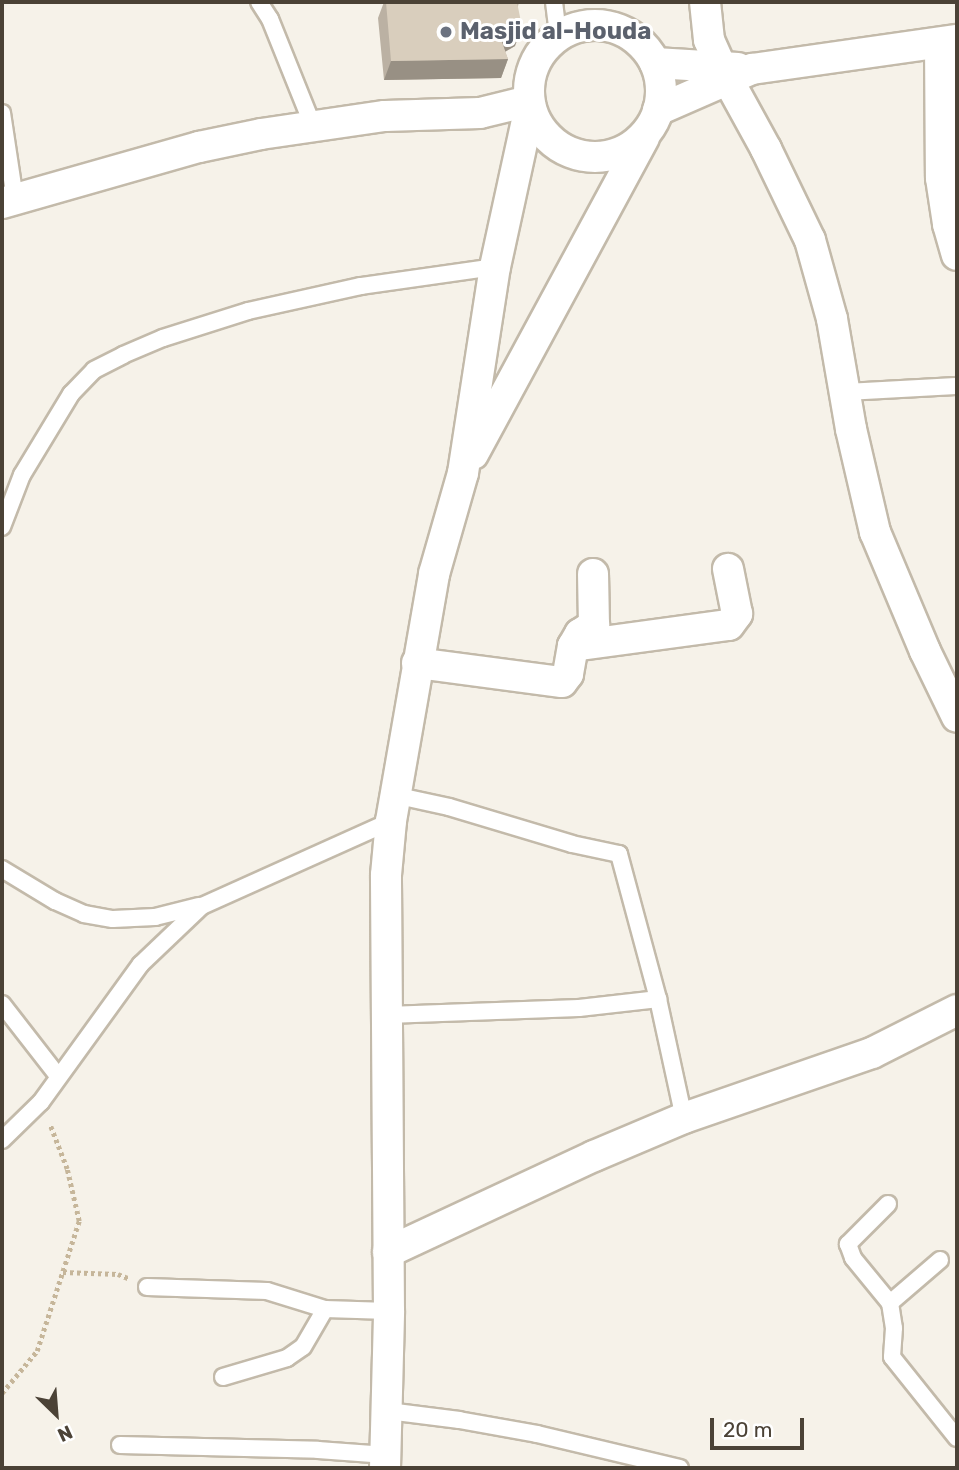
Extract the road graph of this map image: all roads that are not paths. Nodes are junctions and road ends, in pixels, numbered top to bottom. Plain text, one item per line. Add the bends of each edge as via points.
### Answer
1 (259, 2) edge
2 (554, 2) edge
3 (705, 2) edge
4 (558, 36) junction
5 (949, 42) edge
6 (655, 63) junction
7 (733, 71) junction
8 (529, 103) junction
9 (2, 113) edge
10 (653, 120) junction
11 (313, 126) junction
12 (9, 201) edge
13 (957, 255) edge
14 (495, 267) junction
15 (957, 386) edge
16 (845, 392) junction
17 (463, 473) junction
18 (2, 527) edge
19 (728, 569) dead end
20 (593, 574) dead end
21 (573, 646) junction
22 (417, 663) junction
23 (957, 717) edge
24 (393, 808) junction
25 (2, 869) edge
26 (201, 906) junction
27 (658, 999) junction
28 (2, 1004) edge
29 (957, 1010) edge
30 (387, 1014) junction
31 (58, 1076) junction
32 (684, 1118) junction
33 (2, 1140) edge
34 (888, 1204) dead end
35 (388, 1252) junction
36 (940, 1260) dead end
37 (147, 1287) road end
38 (890, 1303) junction
39 (325, 1309) junction
40 (389, 1311) junction
41 (223, 1377) dead end
42 (388, 1411) junction
43 (957, 1438) edge
44 (120, 1445) dead end
45 (386, 1462) edge
46 (680, 1468) edge

1 - 11 lane
2 - 4 lane
3 - 7 street via 709,40
4 - 6 street via 594,25 613,27 645,47
4 - 8 street via 534,65
5 - 7 street
5 - 13 street via 941,178
6 - 7 street
6 - 10 street via 661,86
7 - 10 street
7 - 16 street via 810,240 832,319
8 - 10 street via 537,125 552,142 570,153 592,158 633,146
8 - 11 street via 480,113 385,116
8 - 14 street
9 - 12 lane
10 - 17 street
11 - 12 street via 199,147
14 - 17 street
14 - 18 lane via 361,286 248,311 163,338 94,370 71,394 22,475
15 - 16 lane
16 - 23 street via 876,532
17 - 22 street via 434,574
19 - 21 street via 737,614 729,625
20 - 21 street via 594,625 580,634
21 - 22 street via 562,682
22 - 24 street
24 - 26 lane
24 - 27 lane via 449,807 618,854
24 - 30 street via 386,875
25 - 26 lane via 84,914 113,919 155,917
26 - 31 lane via 141,964
27 - 30 lane via 579,1008
27 - 32 lane
28 - 31 lane
29 - 32 street via 872,1054
30 - 35 street
31 - 33 lane via 41,1102
32 - 35 street
34 - 38 lane via 848,1244 853,1258
35 - 40 street
36 - 38 lane
37 - 39 lane via 267,1291
38 - 43 lane via 892,1357
39 - 40 lane
39 - 41 lane via 303,1347 287,1359
40 - 42 street
42 - 45 street
42 - 46 lane via 537,1434
44 - 45 lane via 318,1450

